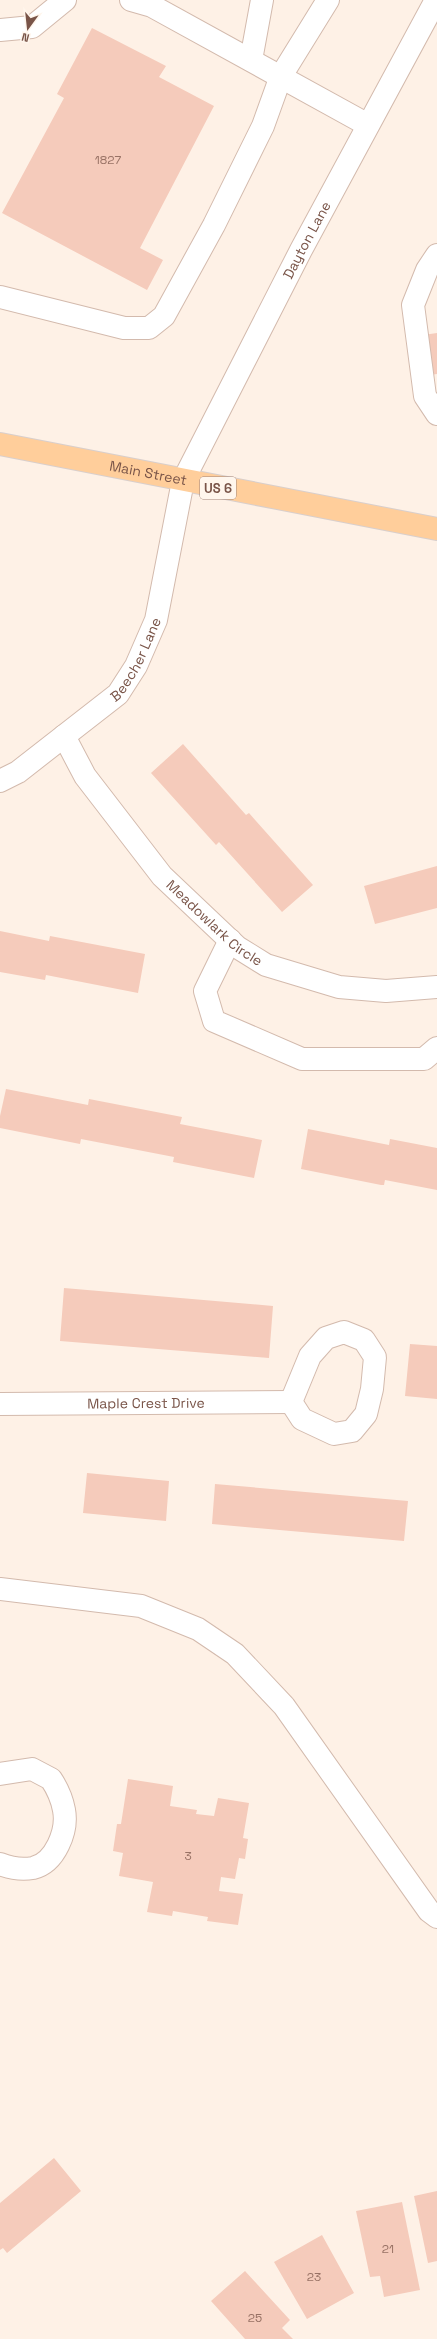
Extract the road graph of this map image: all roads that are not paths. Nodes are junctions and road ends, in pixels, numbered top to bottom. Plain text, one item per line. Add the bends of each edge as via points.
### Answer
1 (65, 0) edge
2 (131, 0) edge
3 (262, 0) edge
4 (328, 0) edge
5 (436, 0) edge
6 (167, 7) edge
7 (0, 30) edge
8 (251, 60) junction
9 (281, 76) junction
10 (368, 124) junction
11 (437, 255) edge
12 (0, 297) edge
13 (437, 414) edge
14 (0, 444) edge
15 (183, 481) junction
16 (437, 529) edge
17 (64, 736) junction
18 (0, 781) edge
19 (230, 940) junction
20 (437, 987) edge
21 (437, 1048) edge
22 (291, 1402) junction
23 (0, 1404) edge
24 (0, 1589) edge
25 (0, 1774) edge
26 (0, 1864) edge
27 (437, 1917) edge

1 - 7 street via 32,27
2 - 6 street
3 - 8 street
4 - 9 street
5 - 10 street, Dayton Lane
6 - 8 street
8 - 9 street
9 - 10 street
9 - 12 street via 263,126 214,225 164,316 150,328 124,328
10 - 15 street, Dayton Lane
11 - 13 street via 427,270 413,305 425,396
14 - 15 main road, Main Street / US 6
15 - 16 main road, Main Street / US 6
15 - 17 street, Beecher Lane via 156,620 136,666 118,694
17 - 18 street, Beecher Lane via 18,772
17 - 19 street, Meadowlark Circle via 85,776 162,876
19 - 20 street, Meadowlark Circle via 266,965 339,987 386,991
19 - 21 street via 205,991 214,1021 302,1059 424,1059
22 - 22 street via 302,1420 334,1434 352,1430 366,1414 372,1389 375,1357 364,1340 344,1332 326,1338 310,1356
22 - 23 street, Maple Crest Drive
24 - 27 street via 141,1606 198,1630 235,1654 284,1706 429,1911
25 - 26 street via 32,1769 51,1779 65,1811 63,1835 50,1858 34,1868 12,1868

